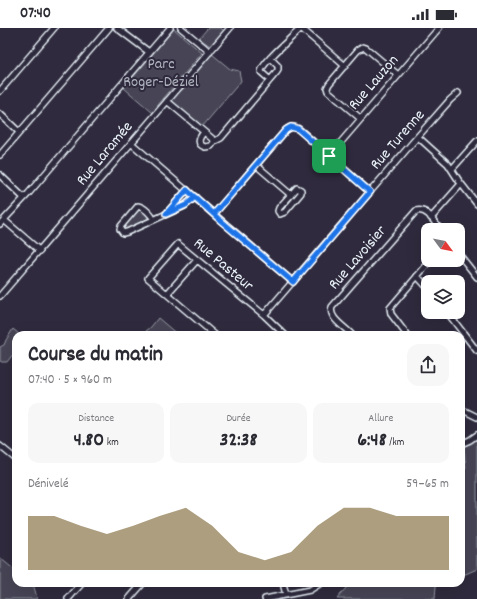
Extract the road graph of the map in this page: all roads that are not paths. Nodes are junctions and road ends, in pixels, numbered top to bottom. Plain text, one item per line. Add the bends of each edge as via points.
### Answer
1 (54, 28) edge
2 (109, 28) edge
3 (117, 28) edge
4 (170, 28) edge
5 (181, 28) edge
6 (230, 28) edge
7 (301, 28) edge
8 (439, 28) edge
9 (149, 52) junction
10 (210, 52) junction
11 (270, 58) junction
12 (344, 66) junction
13 (398, 75) junction
14 (270, 80) junction
15 (0, 91) edge
16 (458, 93) dead end
17 (167, 101) junction
18 (0, 114) edge
19 (361, 119) junction
20 (19, 132) junction
21 (204, 132) junction
22 (418, 137) junction
23 (215, 141) junction
24 (477, 141) edge
25 (131, 143) junction
26 (0, 155) edge
27 (329, 156) junction
28 (256, 165) junction
29 (452, 169) junction
30 (0, 174) edge
31 (461, 184) junction
32 (187, 190) junction
33 (370, 192) junction
34 (291, 195) junction
35 (195, 197) junction
36 (24, 198) junction
37 (477, 204) edge
38 (166, 214) junction
39 (214, 214) junction
40 (431, 218) junction
41 (154, 220) junction
42 (2, 222) edge
43 (435, 223) edge
44 (40, 251) junction
45 (197, 260) junction
46 (465, 262) edge
47 (425, 267) edge
48 (417, 276) junction
49 (477, 277) edge
50 (421, 280) edge
51 (293, 282) junction
52 (167, 294) junction
53 (0, 296) edge
54 (264, 315) junction
55 (452, 319) edge
56 (210, 331) edge
57 (281, 331) edge
58 (348, 331) edge
59 (404, 331) edge
60 (461, 331) edge
61 (465, 336) edge
62 (477, 351) edge
63 (465, 411) edge
64 (477, 417) edge
65 (477, 435) edge
66 (465, 442) edge
67 (0, 446) edge
68 (12, 456) edge
69 (78, 587) edge
70 (140, 587) edge
71 (284, 587) edge
72 (315, 587) edge
73 (286, 595) junction
74 (68, 599) edge
75 (129, 599) edge
76 (265, 599) edge

1 - 15 street
2 - 20 street
3 - 9 street
4 - 9 street
5 - 10 street
6 - 10 street, Rue Laramée
7 - 11 street
7 - 12 street
8 - 13 street, Rue Lauzon
9 - 36 street
10 - 17 street, Rue Laramée
11 - 14 street via 261,71
11 - 14 street via 279,68
12 - 13 street via 360,48 364,47
12 - 19 street via 327,88
13 - 19 street, Rue Lauzon
14 - 23 street via 221,138
16 - 22 street, Rue Turenne
17 - 21 street
17 - 25 street, Rue Laramée
18 - 20 street
19 - 27 street, Rue Lauzon
20 - 26 street
21 - 23 street
21 - 23 street via 199,138 203,147 210,147
22 - 29 street
22 - 33 street, Rue Turenne
24 - 29 street
25 - 32 street
25 - 44 street, Rue Laramée
27 - 28 street via 298,129 292,127 286,130
27 - 33 street
28 - 34 street
28 - 39 street
29 - 31 street
30 - 36 street
31 - 37 street
31 - 40 street
32 - 35 street
32 - 38 street
33 - 51 street, Rue Turenne
34 - 34 street via 297,188 301,191 285,212 280,214 279,208
35 - 38 street via 186,205
35 - 39 street
36 - 42 street
38 - 41 street
39 - 51 street
40 - 43 street
40 - 58 street, Rue Lavoisier via 424,211 415,212 332,307 332,316
41 - 41 street via 138,206 120,229 125,233
42 - 44 street
44 - 53 street, Rue Laramée
45 - 52 street
45 - 52 street, Rue Pasteur via 178,244 148,278
45 - 54 street, Rue Pasteur
46 - 49 street
47 - 48 street
48 - 50 street
48 - 59 street via 389,310
51 - 54 street, Rue Turenne
52 - 56 street
54 - 57 street, Rue Pasteur
55 - 60 street
61 - 62 street
63 - 64 street
65 - 66 street
67 - 68 street
69 - 74 street
70 - 75 street
71 - 73 street
72 - 73 street
73 - 76 street

